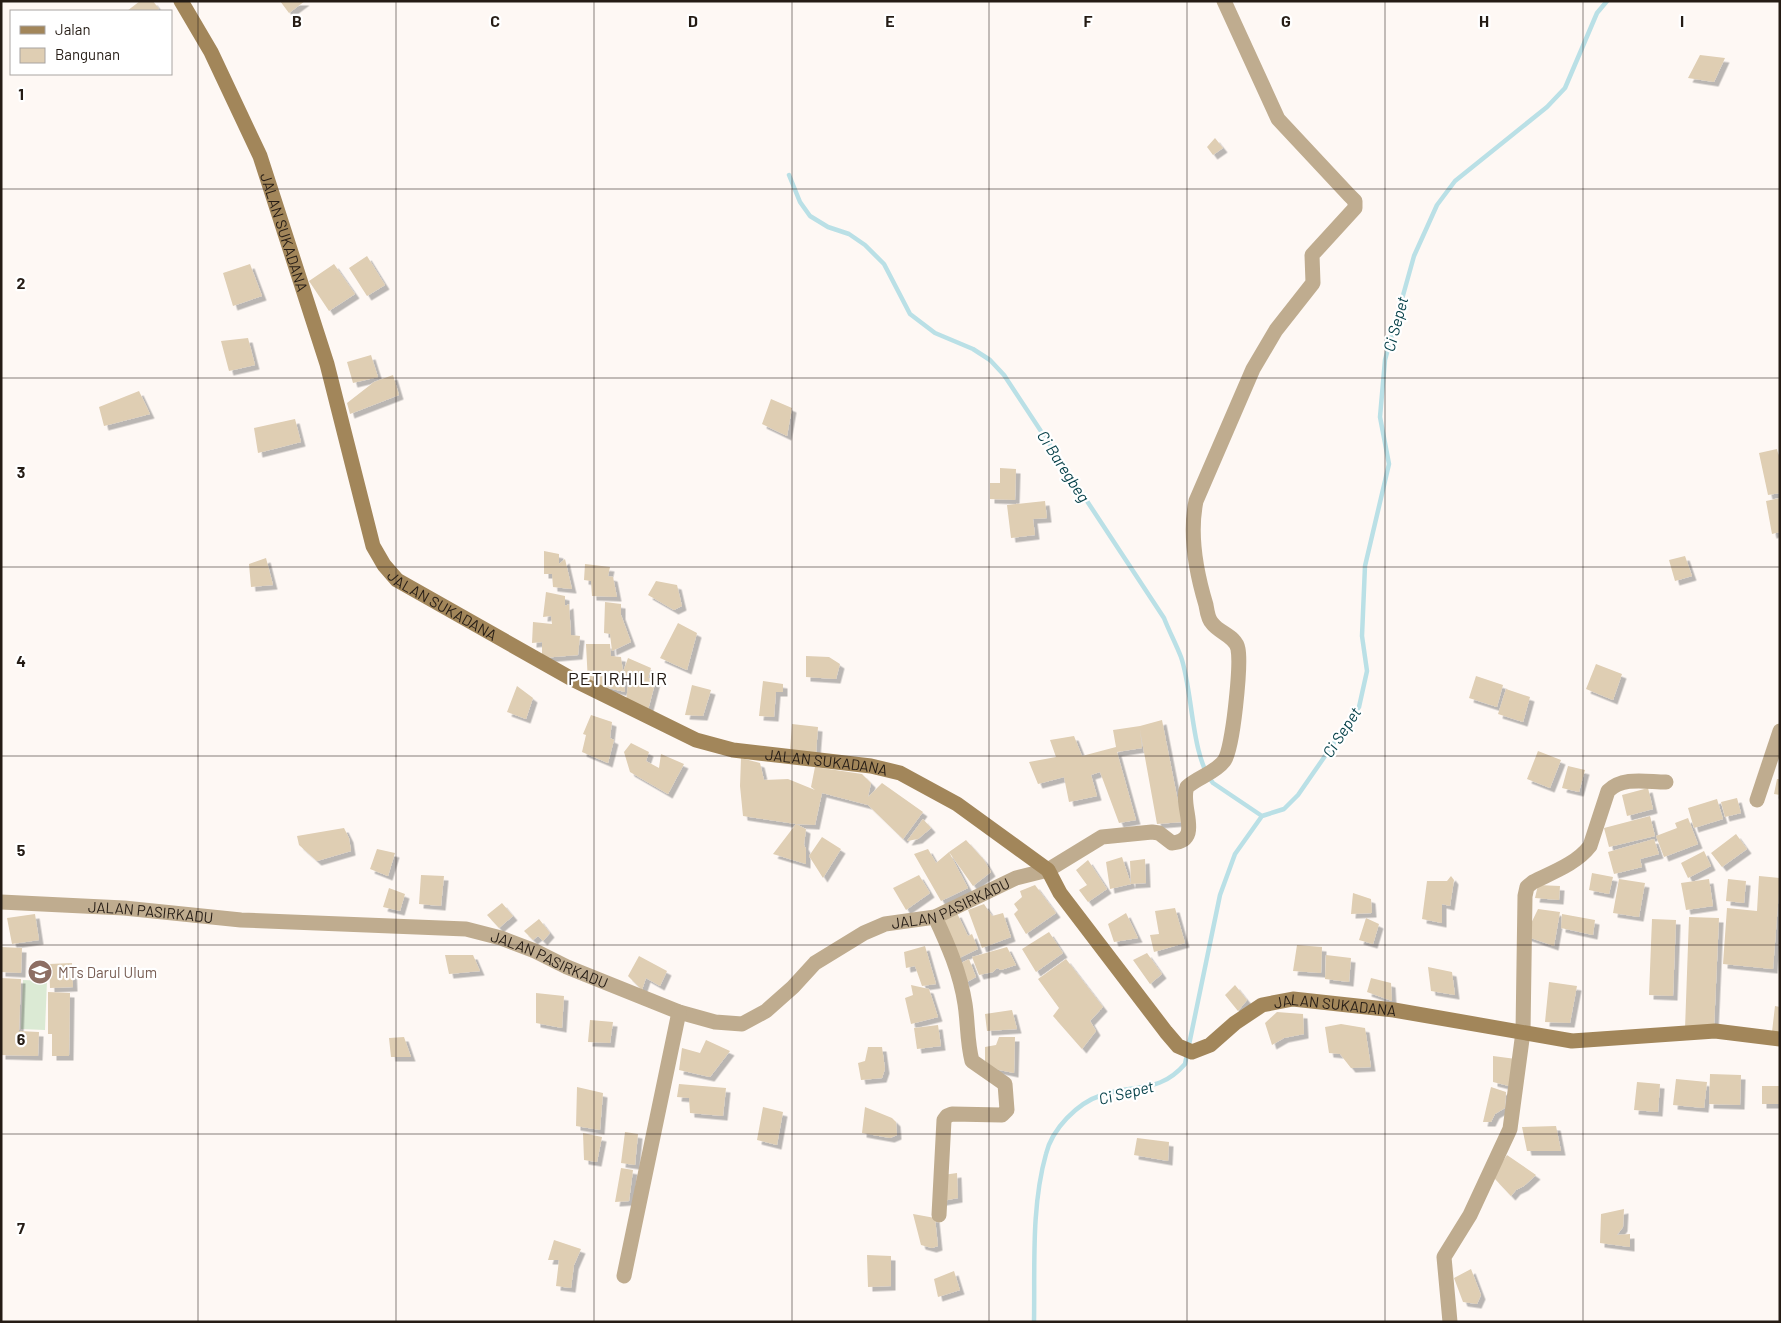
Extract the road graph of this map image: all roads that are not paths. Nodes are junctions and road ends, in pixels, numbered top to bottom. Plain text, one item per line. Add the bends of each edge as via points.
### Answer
1 (181, 1) edge
2 (1224, 1) edge
3 (1780, 731) edge
4 (1666, 782) dead end
5 (1757, 800) dead end
6 (1048, 870) junction
7 (1, 902) edge
8 (936, 917) junction
9 (678, 1012) junction
10 (1523, 1032) junction
11 (1780, 1039) edge
12 (939, 1215) dead end
13 (624, 1276) dead end
14 (1450, 1322) edge

1 - 6 main road, JALAN SUKADANA via 211,52 260,156 327,364 373,546 397,580 572,680 696,740 733,750 871,766 900,773 958,804
2 - 6 street, JALAN PASIRKADU via 1278,119 1349,195 1355,208 1312,255 1313,282 1276,330 1253,369 1196,501 1192,518 1199,580 1208,614 1211,622 1235,642 1238,649 1238,680 1228,755 1213,770 1187,787 1190,831 1182,842 1172,843 1152,832 1102,837
3 - 5 street
4 - 10 street via 1615,784 1608,791 1585,853 1527,887
6 - 8 street, JALAN PASIRKADU via 1016,878
6 - 10 main road, JALAN SUKADANA via 1060,893 1185,1049 1210,1045 1262,1005 1293,999 1394,1010
7 - 9 street, JALAN PASIRKADU via 124,908 241,920 466,929 535,951
8 - 9 street, JALAN PASIRKADU via 885,924 864,933 815,963 766,1011 742,1024 715,1022
8 - 12 street via 956,963 972,1061 1005,1084 1007,1110 1002,1115 952,1114 944,1120
9 - 13 street
10 - 11 main road, JALAN SUKADANA via 1572,1041 1716,1031
10 - 14 street via 1510,1130 1470,1215 1444,1257

